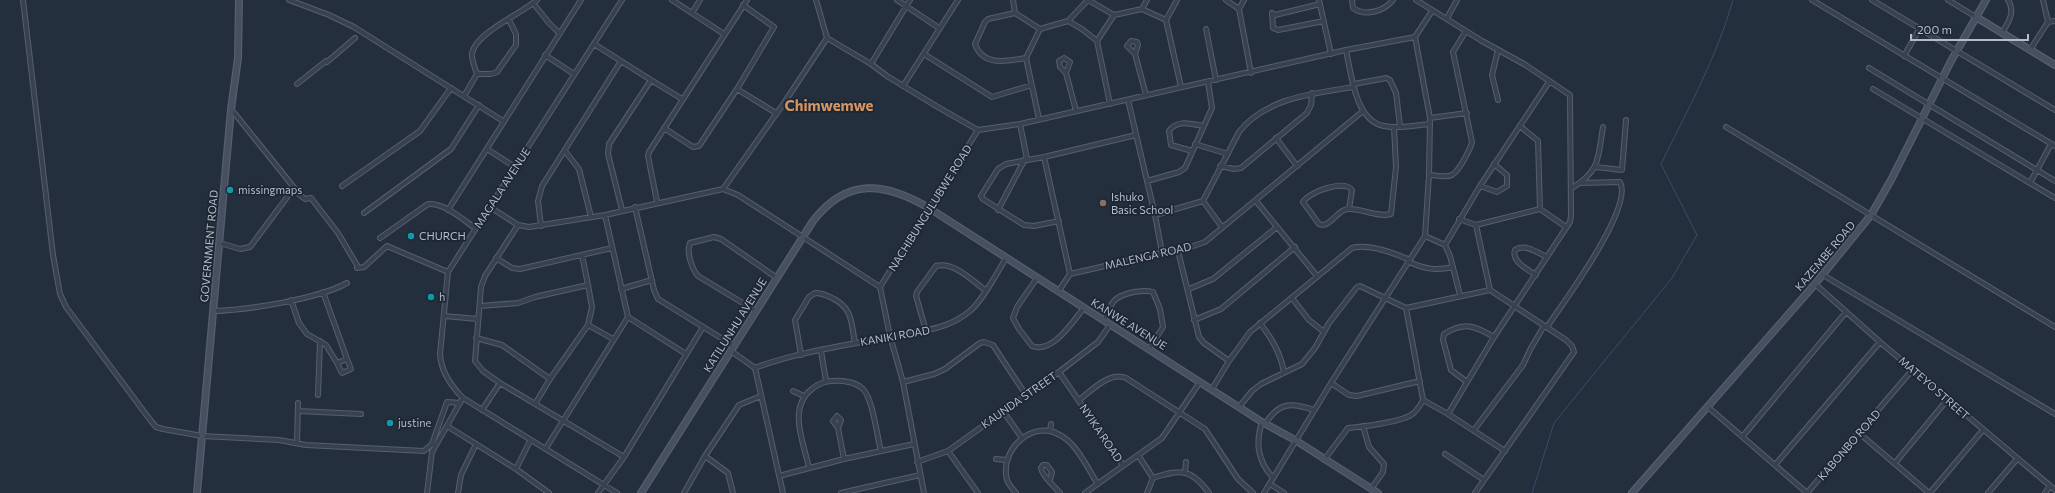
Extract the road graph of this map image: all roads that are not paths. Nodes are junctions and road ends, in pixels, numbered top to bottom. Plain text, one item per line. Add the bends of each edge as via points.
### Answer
1 (23, 0) edge
2 (239, 0) edge
3 (289, 0) edge
4 (581, 0) edge
5 (622, 0) edge
6 (672, 0) edge
7 (700, 0) edge
8 (746, 0) edge
9 (816, 0) edge
10 (897, 0) edge
11 (910, 0) edge
12 (958, 0) edge
13 (1013, 0) edge
14 (1088, 0) edge
15 (1147, 0) edge
16 (1177, 0) edge
17 (1226, 0) edge
18 (1244, 0) edge
19 (1352, 0) edge
20 (1393, 0) edge
21 (1416, 0) edge
22 (1457, 0) edge
23 (1812, 0) edge
24 (1872, 0) edge
25 (1948, 0) edge
26 (1986, 0) edge
27 (2008, 0) edge
28 (2043, 0) edge
29 (298, 2) edge
30 (535, 2) edge
31 (1320, 2) edge
32 (744, 5) junction
33 (905, 7) junction
34 (1142, 9) junction
35 (1239, 10) junction
36 (1432, 11) junction
37 (692, 13) junction
38 (1015, 13) junction
39 (1114, 15) junction
40 (1976, 17) junction
41 (1447, 18) junction
42 (509, 20) junction
43 (1166, 20) junction
44 (1068, 21) junction
45 (1324, 21) junction
46 (2055, 21) edge
47 (2048, 22) junction
48 (939, 28) junction
49 (1920, 28) junction
50 (1040, 29) junction
51 (1206, 29) dead end
52 (1466, 31) junction
53 (559, 33) junction
54 (724, 34) junction
55 (2002, 34) junction
56 (1415, 37) junction
57 (355, 38) dead end
58 (827, 38) junction
59 (1096, 41) junction
60 (594, 44) junction
61 (1346, 50) junction
62 (1498, 50) junction
63 (1957, 50) junction
64 (2030, 50) junction
65 (924, 54) junction
66 (1135, 54) dead end
67 (1331, 54) junction
68 (545, 55) junction
69 (1904, 56) junction
70 (1026, 58) junction
71 (621, 61) junction
72 (872, 64) junction
73 (2055, 65) edge
74 (1869, 68) dead end
75 (1066, 73) dead end
76 (1251, 73) junction
77 (477, 74) junction
78 (574, 74) junction
79 (1941, 79) junction
80 (651, 80) junction
81 (1216, 80) junction
82 (1208, 82) junction
83 (1549, 82) junction
84 (297, 84) dead end
85 (1032, 85) junction
86 (1354, 85) junction
87 (903, 86) junction
88 (1181, 87) junction
89 (451, 88) junction
90 (737, 89) junction
91 (1873, 89) dead end
92 (1312, 94) junction
93 (464, 96) junction
94 (1146, 96) junction
95 (682, 99) junction
96 (1128, 100) junction
97 (1498, 100) dead end
98 (1929, 103) junction
99 (1110, 104) junction
100 (479, 106) junction
101 (231, 109) junction
102 (2055, 110) edge
103 (1076, 111) junction
104 (1363, 111) junction
105 (776, 112) junction
106 (1466, 113) junction
107 (1921, 117) junction
108 (1430, 118) junction
109 (1039, 119) junction
110 (1626, 120) dead end
111 (503, 121) junction
112 (1020, 124) junction
113 (1430, 124) junction
114 (1203, 126) junction
115 (1400, 126) junction
116 (1520, 126) junction
117 (1394, 127) junction
118 (1602, 127) dead end
119 (1726, 127) dead end
120 (664, 128) junction
121 (978, 130) junction
122 (1136, 135) junction
123 (1276, 138) junction
124 (1196, 144) junction
125 (2053, 145) edge
126 (487, 149) junction
127 (564, 151) junction
128 (1192, 151) junction
129 (1228, 154) junction
130 (1044, 157) junction
131 (1026, 159) junction
132 (1494, 164) junction
133 (1220, 166) junction
134 (1297, 166) junction
135 (515, 167) junction
136 (1596, 167) junction
137 (2038, 171) junction
138 (1430, 175) junction
139 (2055, 181) edge
140 (1147, 182) junction
141 (1580, 183) junction
142 (2030, 183) junction
143 (342, 186) dead end
144 (1480, 186) junction
145 (294, 188) junction
146 (864, 188) joint
147 (1572, 188) junction
148 (723, 189) junction
149 (2055, 198) edge
150 (1203, 201) junction
151 (1256, 201) junction
152 (658, 202) junction
153 (490, 207) junction
154 (635, 208) junction
155 (929, 208) junction
156 (1349, 209) junction
157 (1540, 209) junction
158 (448, 210) junction
159 (622, 210) junction
160 (998, 210) junction
161 (364, 213) dead end
162 (605, 215) junction
163 (1155, 215) junction
164 (1871, 215) junction
165 (591, 217) junction
166 (1459, 219) junction
167 (1059, 221) junction
168 (518, 225) junction
169 (1476, 225) junction
170 (541, 226) junction
171 (1566, 226) junction
172 (1222, 227) junction
173 (1277, 227) junction
174 (476, 228) junction
175 (1425, 236) junction
176 (802, 237) junction
177 (380, 238) dead end
178 (220, 243) junction
179 (1445, 245) junction
180 (612, 248) junction
181 (1295, 248) junction
182 (1178, 251) junction
183 (1162, 252) junction
184 (582, 255) junction
185 (1547, 257) junction
186 (496, 258) junction
187 (1006, 258) junction
188 (1410, 261) junction
189 (1453, 267) junction
190 (448, 272) junction
191 (1070, 274) junction
192 (1536, 275) junction
193 (1823, 275) junction
194 (1317, 276) junction
195 (777, 278) junction
196 (1037, 278) junction
197 (652, 280) junction
198 (347, 283) dead end
199 (1815, 284) junction
200 (588, 285) junction
201 (880, 286) junction
202 (1188, 288) junction
203 (621, 289) junction
204 (985, 290) junction
205 (1490, 290) junction
206 (323, 292) junction
207 (1058, 292) junction
208 (1460, 295) junction
209 (1386, 297) junction
210 (1292, 298) junction
211 (291, 300) junction
212 (480, 306) junction
213 (1516, 306) junction
214 (1084, 308) junction
215 (1406, 308) junction
216 (214, 311) junction
217 (756, 311) junction
218 (1846, 312) junction
219 (444, 316) junction
220 (628, 317) junction
221 (478, 319) junction
222 (1194, 320) junction
223 (1104, 321) junction
224 (1260, 323) junction
225 (588, 325) junction
226 (1110, 325) junction
227 (2055, 326) edge
228 (703, 327) junction
229 (1546, 327) junction
230 (926, 332) junction
231 (1324, 332) junction
232 (890, 336) junction
233 (1494, 337) junction
234 (476, 338) junction
235 (613, 339) junction
236 (320, 341) junction
237 (1880, 342) junction
238 (855, 343) junction
239 (732, 349) junction
240 (1149, 349) junction
241 (821, 351) junction
242 (686, 354) junction
243 (801, 356) junction
244 (347, 359) junction
245 (1228, 361) junction
246 (337, 363) junction
247 (755, 368) junction
248 (1913, 369) junction
249 (1059, 372) junction
250 (1284, 372) junction
251 (550, 379) junction
252 (826, 381) junction
253 (903, 382) junction
254 (1200, 382) junction
255 (1420, 382) junction
256 (1467, 382) junction
257 (500, 383) junction
258 (1331, 383) junction
259 (1212, 389) junction
260 (793, 391) dead end
261 (318, 395) dead end
262 (1026, 395) junction
263 (761, 396) junction
264 (804, 396) junction
265 (463, 398) junction
266 (1079, 400) junction
267 (1423, 400) junction
268 (1947, 400) junction
269 (298, 403) dead end
270 (460, 403) junction
271 (535, 404) junction
272 (1239, 406) junction
273 (1708, 407) junction
274 (482, 410) junction
275 (1003, 410) junction
276 (1314, 410) junction
277 (298, 411) junction
278 (1180, 412) junction
279 (361, 414) dead end
280 (1448, 414) junction
281 (2055, 414) edge
282 (563, 420) junction
283 (1264, 423) junction
284 (1051, 424) dead end
285 (447, 426) junction
286 (1363, 426) junction
287 (838, 428) dead end
288 (1474, 430) junction
289 (1983, 430) junction
290 (1050, 431) junction
291 (1859, 433) junction
292 (202, 436) junction
293 (1743, 436) junction
294 (1022, 438) junction
295 (1295, 440) junction
296 (530, 441) junction
297 (297, 443) junction
298 (476, 444) junction
299 (914, 444) junction
300 (546, 448) junction
301 (880, 451) junction
302 (948, 451) junction
303 (1505, 451) junction
304 (1445, 454) dead end
305 (1138, 455) junction
306 (705, 456) junction
307 (624, 457) junction
308 (844, 459) junction
309 (996, 459) dead end
310 (2017, 459) junction
311 (1007, 460) junction
312 (1324, 460) junction
313 (917, 462) junction
314 (1186, 462) dead end
315 (1895, 463) junction
316 (1123, 465) junction
317 (1775, 465) junction
318 (809, 468) junction
319 (516, 469) junction
320 (1185, 472) junction
321 (920, 475) junction
322 (779, 476) junction
323 (1153, 478) junction
324 (1273, 478) junction
325 (1050, 480) dead end
326 (1484, 480) junction
327 (1098, 483) junction
328 (604, 484) junction
329 (1270, 484) junction
330 (2050, 486) junction
331 (1371, 489) junction
332 (2055, 490) edge
333 (852, 492) edge
334 (197, 493) edge
335 (428, 493) edge
336 (458, 493) edge
337 (550, 493) edge
338 (598, 493) edge
339 (617, 493) edge
340 (641, 493) edge
341 (684, 493) edge
342 (732, 493) edge
343 (783, 493) edge
344 (841, 493) edge
345 (924, 493) edge
346 (978, 493) edge
347 (1016, 493) edge
348 (1060, 493) edge
349 (1084, 493) edge
350 (1147, 493) edge
351 (1209, 493) edge
352 (1254, 493) edge
353 (1264, 493) edge
354 (1284, 493) edge
355 (1378, 493) edge
356 (1475, 493) edge
357 (1632, 493) edge
358 (1807, 493) edge
359 (1930, 493) edge
360 (1988, 493) edge
361 (2045, 493) edge

1 - 292 street via 53,255 60,294 74,320 156,427
2 - 101 main road, GOVERNMENT ROAD via 238,58
3 - 29 street
4 - 53 street
5 - 60 street, MAGALA AVENUE
6 - 37 street
7 - 37 street
8 - 32 street
9 - 58 street
10 - 33 street
11 - 33 street
12 - 48 street
13 - 38 street
14 - 39 street
14 - 44 street
15 - 34 street
16 - 43 street
17 - 35 street
18 - 35 street
19 - 20 street via 1353,8 1361,12 1383,9
21 - 36 street
22 - 41 street
23 - 69 street
24 - 49 street
25 - 40 street
26 - 40 main road, KAZEMBE ROAD
27 - 55 street via 2012,15
28 - 47 street
29 - 89 street via 354,27
30 - 42 street
30 - 53 street
31 - 45 street
31 - 45 street via 1275,15 1272,13 1273,28 1278,30
32 - 54 street
32 - 90 street via 774,26
33 - 48 street
33 - 72 street
34 - 39 street
34 - 43 street
35 - 76 street
36 - 41 street
36 - 56 street
37 - 54 street
38 - 50 street
38 - 70 street via 988,19 975,44 980,53 994,62
39 - 59 street
40 - 55 main road
40 - 63 main road, KAZEMBE ROAD
41 - 52 street
42 - 77 street via 489,33 476,46 472,53
42 - 77 street via 516,34 516,45 497,72
43 - 88 street
44 - 50 street
44 - 59 street
45 - 67 street
46 - 47 street
47 - 64 street
48 - 65 street
49 - 63 street
49 - 69 street
50 - 70 street
51 - 81 street
52 - 62 street
52 - 106 street via 1454,52
53 - 68 street
54 - 95 street
55 - 64 main road
56 - 61 street
56 - 108 street
57 - 84 street
58 - 72 street
58 - 105 street
59 - 99 street
60 - 71 street
60 - 78 street, MAGALA AVENUE
61 - 67 street
61 - 86 street
62 - 83 street
62 - 97 street via 1492,75
63 - 79 main road, KAZEMBE ROAD
63 - 102 street
64 - 73 main road
65 - 85 street via 992,97
65 - 87 street
66 - 94 street
67 - 76 street
68 - 78 street
68 - 111 street
69 - 79 street
70 - 85 street
71 - 80 street
71 - 127 street
72 - 87 street
74 - 98 street
75 - 103 street
76 - 81 street
77 - 93 street
78 - 135 street, MAGALA AVENUE
79 - 98 main road, KAZEMBE ROAD
79 - 125 street
80 - 95 street
80 - 159 street via 608,144 607,149
81 - 82 street
82 - 88 street
82 - 114 street via 1212,108
83 - 116 street
83 - 147 street via 1570,94
85 - 109 street
86 - 92 street
86 - 104 street via 1355,96
86 - 115 street via 1386,78 1390,80 1396,94
87 - 121 street
88 - 94 street
89 - 93 street
89 - 143 street via 420,131
90 - 105 street
90 - 120 street via 699,146 693,147
91 - 107 street
92 - 123 street via 1308,113
92 - 129 street via 1273,106 1245,125
93 - 100 street
94 - 96 street
95 - 120 street
96 - 99 street
96 - 122 street
98 - 107 main road, KAZEMBE ROAD
98 - 137 street
99 - 103 street
100 - 111 street
100 - 161 street via 451,149
101 - 145 street
101 - 178 main road, GOVERNMENT ROAD
103 - 109 street
104 - 117 street via 1379,125
104 - 134 street, MALENGA ROAD
105 - 148 street
106 - 108 street
106 - 138 street via 1472,138 1468,152 1452,175
107 - 142 street
107 - 164 main road, KAZEMBE ROAD
108 - 113 street
109 - 112 street
110 - 136 street via 1623,169 1620,171
111 - 126 street
112 - 121 street
112 - 131 street
113 - 115 street
113 - 138 street
114 - 124 street
114 - 128 street via 1181,123 1173,125 1169,130 1171,145
115 - 117 street
116 - 132 street
116 - 157 street via 1538,141
117 - 156 street via 1396,167 1392,212 1390,215
118 - 136 street
119 - 164 street
120 - 152 street via 648,156
121 - 155 street, NACHIBUNGULUBWE ROAD
122 - 130 street
122 - 140 street
123 - 133 street via 1241,168
123 - 134 street
124 - 128 street
124 - 129 street
125 - 137 street
126 - 135 street
126 - 158 street
127 - 165 street via 580,169
127 - 170 street via 539,194
128 - 140 street via 1182,170
129 - 133 street
130 - 131 street
130 - 167 street
131 - 160 street
131 - 160 street via 1001,166 981,196
132 - 144 street
132 - 144 street via 1507,175 1507,186 1494,192
133 - 150 street
134 - 151 street, MALENGA ROAD
135 - 153 street, MAGALA AVENUE
136 - 141 street
137 - 139 street
137 - 142 street
138 - 175 street
140 - 163 street
141 - 147 street
141 - 229 street via 1620,182 1622,187 1619,202 1600,250
142 - 149 street
144 - 166 street
145 - 178 street via 250,247 240,249
145 - 190 street via 305,199 311,198 338,233 358,268 364,267 387,246
146 - 155 main road, KANWE AVENUE via 901,193
146 - 176 main road, KATILUNHU AVENUE via 841,195 822,209
147 - 171 street via 1571,216
148 - 152 street
148 - 176 street via 738,195
150 - 163 street
150 - 172 street
151 - 172 street, MALENGA ROAD
151 - 173 street
152 - 154 street
153 - 168 street
153 - 174 street, MAGALA AVENUE
154 - 159 street
154 - 197 street
155 - 187 main road, KANWE AVENUE
155 - 201 street, NACHIBUNGULUBWE ROAD via 900,258
156 - 156 street via 1326,225 1322,225 1303,202 1325,188 1346,186 1352,190
157 - 169 street
157 - 171 street
158 - 174 street
158 - 177 street via 435,204 424,206
159 - 162 street
160 - 167 street via 1029,226
162 - 165 street
162 - 180 street
163 - 183 street
164 - 193 main road, KAZEMBE ROAD
164 - 227 street
165 - 170 street
166 - 169 street
166 - 179 street
167 - 191 street
168 - 170 street
168 - 186 street
169 - 205 street
171 - 185 street
172 - 182 street, MALENGA ROAD via 1205,242
173 - 181 street
173 - 202 street via 1213,278
174 - 190 street, MAGALA AVENUE
175 - 179 street
175 - 188 street
176 - 195 main road, KATILUNHU AVENUE
176 - 201 street
178 - 216 main road, GOVERNMENT ROAD
179 - 189 street
180 - 184 street
180 - 203 street
181 - 194 street
181 - 222 street via 1221,310
182 - 183 street, MALENGA ROAD
182 - 202 street
183 - 191 street, MALENGA ROAD
184 - 186 street via 520,269 512,268
184 - 200 street
185 - 192 street
185 - 192 street via 1529,248 1516,250 1515,257 1518,262
186 - 212 street via 481,287
187 - 196 main road, KANWE AVENUE
187 - 204 street, KANIKI ROAD
188 - 189 street via 1425,269
188 - 194 street via 1395,253 1357,246 1346,251
188 - 209 street
189 - 208 street
190 - 219 street, MAGALA AVENUE
191 - 207 street
192 - 213 street
193 - 199 main road, KAZEMBE ROAD
193 - 281 street
194 - 210 street
195 - 217 main road, KATILUNHU AVENUE
195 - 217 street via 722,238 714,237 690,243 688,247 693,270 698,276
196 - 207 main road, KANWE AVENUE
196 - 214 street via 1017,307 1013,318 1032,346 1044,347 1050,344
197 - 203 street
197 - 228 street via 658,299
198 - 206 street
199 - 218 street, MATEYO STREET
199 - 273 main road, KAZEMBE ROAD
200 - 212 street via 518,303
200 - 225 street via 592,306
201 - 232 street
202 - 222 street
203 - 220 street
204 - 230 street, KANIKI ROAD via 976,305 964,316 946,326
204 - 230 street via 954,268 945,264 936,266 916,296
205 - 208 street
205 - 213 street
206 - 211 street
206 - 244 street
207 - 214 main road, KANWE AVENUE
208 - 215 street
209 - 215 street
209 - 231 street via 1357,287
209 - 258 street
210 - 224 street
210 - 231 street via 1305,317
211 - 216 street
211 - 236 street via 299,323 307,334
212 - 221 street
213 - 229 street
213 - 233 street
214 - 223 main road, KANWE AVENUE
215 - 255 street
216 - 292 main road, GOVERNMENT ROAD
217 - 239 main road, KATILUNHU AVENUE
218 - 237 street, MATEYO STREET
218 - 293 street
219 - 221 street
219 - 265 street, MAGALA AVENUE via 440,360 449,381
220 - 235 street
220 - 242 street
221 - 234 street
222 - 245 street via 1201,340
223 - 226 main road, KANWE AVENUE
223 - 240 street via 1110,306 1119,296 1153,292 1160,309 1163,327
224 - 245 street
224 - 250 street via 1275,344
225 - 235 street
225 - 251 street
226 - 240 main road, KANWE AVENUE
226 - 249 street, KAUNDA STREET via 1098,342
228 - 239 street
228 - 242 street
229 - 288 street via 1523,365
229 - 303 street via 1566,340 1574,352
230 - 232 street, KANIKI ROAD
231 - 250 street via 1302,364
232 - 238 street, KANIKI ROAD
232 - 253 street
233 - 256 street
233 - 256 street via 1471,325 1451,329 1444,334 1443,340 1451,370
234 - 251 street via 502,345
234 - 257 street via 475,361 483,371
235 - 282 street
236 - 246 street via 326,345
236 - 261 street
237 - 248 street, MATEYO STREET
237 - 317 street
238 - 241 street, KANIKI ROAD
238 - 243 street via 850,313 843,304 816,293 809,297 795,320
239 - 247 street
239 - 340 main road, KATILUNHU AVENUE
240 - 254 main road, KANWE AVENUE
241 - 243 street, KANIKI ROAD
241 - 252 street
242 - 307 street
243 - 247 street, KANIKI ROAD
244 - 246 street
244 - 246 street via 351,369 342,373
245 - 259 street
247 - 263 street
248 - 268 street, MATEYO STREET
248 - 291 street, KABONBO ROAD
249 - 262 street, KAUNDA STREET
249 - 266 street, NYIKA ROAD
250 - 272 street via 1261,384
251 - 271 street
252 - 264 street
252 - 301 street via 841,380 863,389 868,398
253 - 262 street via 939,372 984,342 993,345
253 - 299 street
254 - 259 main road, KANWE AVENUE
254 - 278 street
255 - 258 street via 1357,396 1349,395
255 - 267 street
256 - 280 street
257 - 271 street
257 - 274 street
258 - 276 street
259 - 272 main road, KANWE AVENUE
260 - 264 street
262 - 275 street, KAUNDA STREET
263 - 306 street via 739,405
263 - 322 street
264 - 318 street via 799,405 798,419
265 - 270 street
265 - 274 street, MAGALA AVENUE
266 - 278 street via 1109,378 1120,375
266 - 316 street, NYIKA ROAD
267 - 280 street
267 - 286 street via 1408,417
268 - 289 street, MATEYO STREET
268 - 315 street
269 - 277 street
270 - 285 street
270 - 297 street via 447,402 432,444 424,451
271 - 282 street
272 - 283 main road, KANWE AVENUE
273 - 293 street, KABONBO ROAD
273 - 357 main road, KAZEMBE ROAD
274 - 296 street, MAGALA AVENUE
275 - 294 street
275 - 302 street, KAUNDA STREET
276 - 283 street via 1294,404 1286,405 1274,412
276 - 295 street
277 - 279 street
277 - 297 street
278 - 305 street via 1167,433
278 - 352 street via 1205,429 1238,478
280 - 288 street
282 - 300 street
282 - 307 street
283 - 295 main road, KANWE AVENUE
283 - 324 street via 1258,436 1259,455
284 - 290 street
285 - 298 street
285 - 335 street via 431,456
286 - 312 street via 1345,429
286 - 331 street via 1369,448 1384,464 1383,472
287 - 308 street
288 - 303 street
289 - 310 street, MATEYO STREET
289 - 359 street
290 - 294 street
290 - 327 street via 1059,434 1072,445
291 - 315 street
291 - 358 street, KABONBO ROAD
292 - 297 street
292 - 334 main road, GOVERNMENT ROAD
293 - 317 street, KABONBO ROAD
294 - 311 street via 1010,451
295 - 312 main road, KANWE AVENUE
295 - 324 street
296 - 300 street, MAGALA AVENUE
296 - 319 street
298 - 319 street
298 - 336 street via 461,475
299 - 301 street
299 - 313 street
300 - 328 street, MAGALA AVENUE
301 - 308 street
302 - 313 street, KAUNDA STREET
302 - 346 street
303 - 326 street
304 - 326 street
305 - 316 street
305 - 323 street
306 - 341 street
306 - 342 street via 728,473
307 - 328 street
308 - 318 street
309 - 311 street
310 - 330 street, MATEYO STREET
310 - 360 street
311 - 347 street via 1007,481
312 - 331 main road, KANWE AVENUE
313 - 321 street
314 - 320 street
315 - 359 street
316 - 327 street
317 - 358 street, KABONBO ROAD
318 - 322 street
319 - 337 street
320 - 323 street via 1172,472
320 - 351 street via 1197,478
321 - 333 street
321 - 345 street
322 - 343 street
323 - 350 street
324 - 329 street
325 - 348 street
326 - 356 street
327 - 349 street
328 - 338 street
328 - 339 street, MAGALA AVENUE
329 - 353 street
329 - 354 street
330 - 332 street, MATEYO STREET
330 - 361 street
331 - 355 main road, KANWE AVENUE
333 - 344 street

